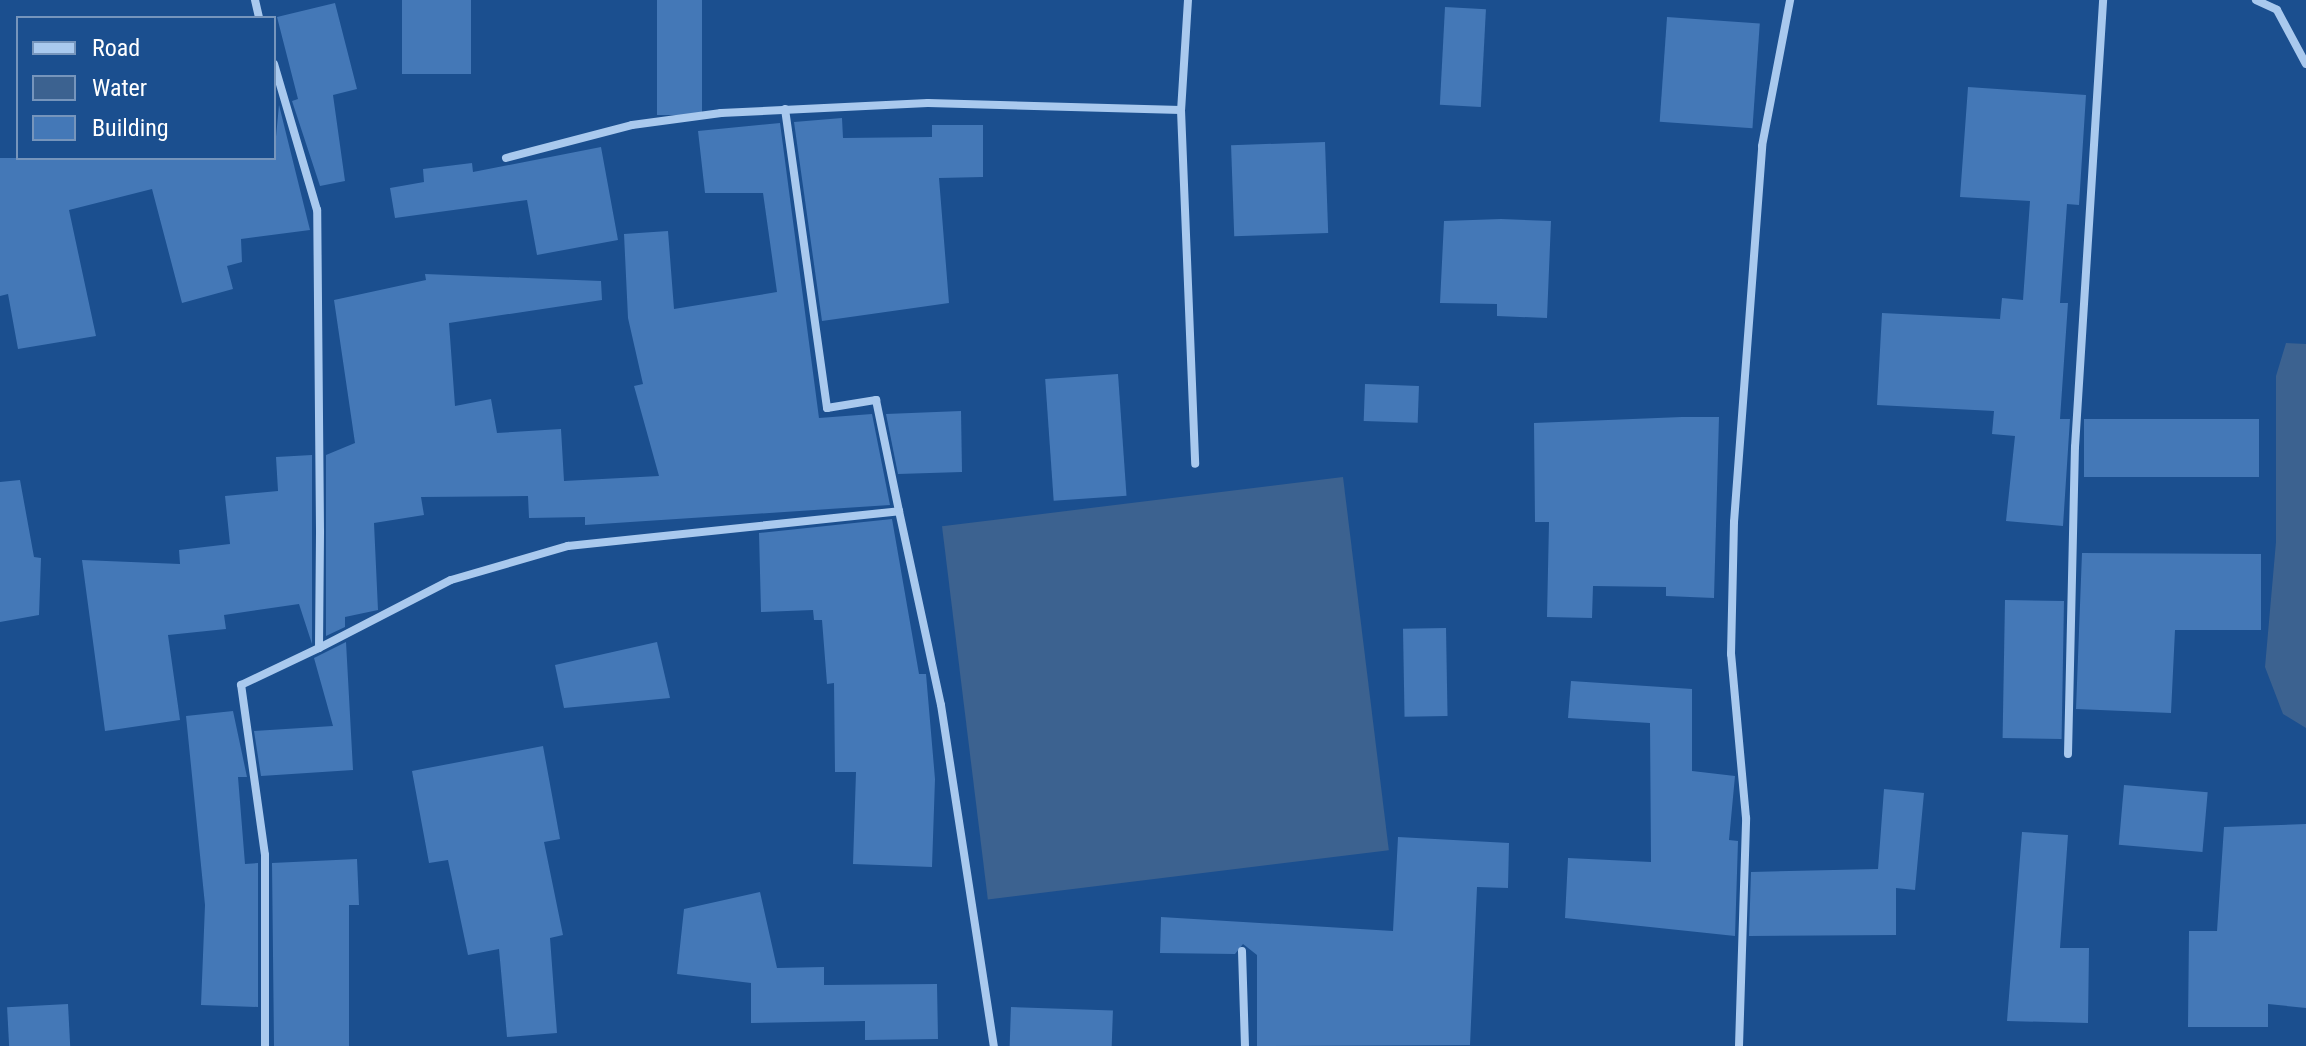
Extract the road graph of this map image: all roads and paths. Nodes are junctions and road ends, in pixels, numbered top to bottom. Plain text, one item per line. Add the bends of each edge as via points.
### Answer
1 (1188, 0) edge
2 (1790, 0) edge
3 (2103, 0) edge
4 (2256, 0) edge
5 (2306, 64) edge
6 (276, 71) edge
7 (785, 109) junction
8 (1181, 110) junction
9 (506, 158) dead end
10 (1195, 464) dead end
11 (899, 511) junction
12 (319, 648) junction
13 (2068, 754) dead end
14 (1242, 951) dead end
15 (265, 1046) edge
16 (994, 1046) edge
17 (1245, 1046) edge
18 (1739, 1046) edge

1 - 8 street
2 - 18 street via 1762,146 1734,522 1731,654 1746,818
3 - 13 street via 2075,447
4 - 5 street via 2277,10
6 - 12 street via 317,210
7 - 8 street via 928,103
7 - 9 street via 632,125
7 - 11 street via 827,408 876,400
8 - 10 street
11 - 12 street via 568,546 451,580
11 - 16 street via 941,705
12 - 15 street via 241,685 265,855
14 - 17 street

